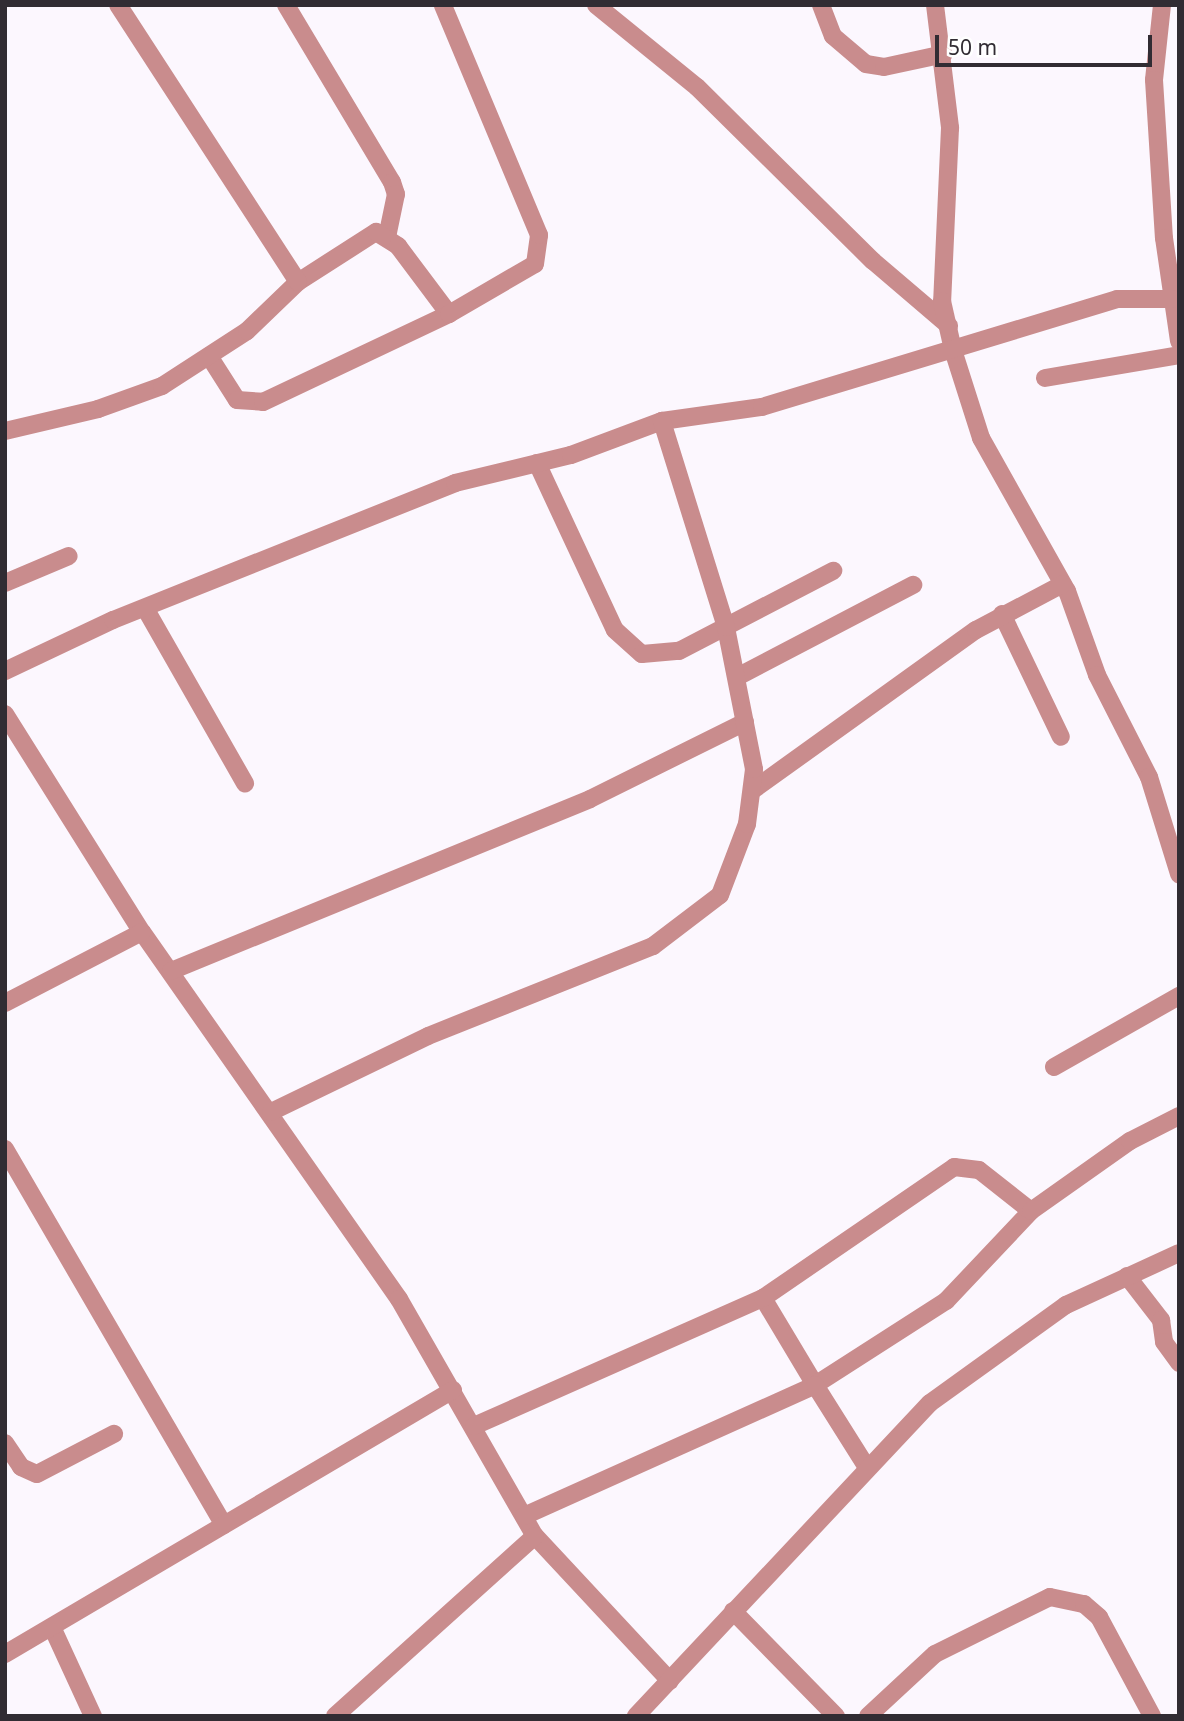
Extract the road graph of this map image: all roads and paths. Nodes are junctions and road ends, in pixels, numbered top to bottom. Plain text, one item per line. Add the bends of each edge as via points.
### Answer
1 (118, 5) edge
2 (286, 5) edge
3 (443, 5) edge
4 (596, 5) edge
5 (821, 5) edge
6 (935, 5) edge
7 (1162, 5) edge
8 (944, 54) junction
9 (387, 237) junction
10 (298, 282) junction
11 (1172, 299) junction
12 (449, 314) junction
13 (948, 326) junction
14 (1179, 341) edge
15 (953, 350) junction
16 (1179, 355) edge
17 (209, 356) junction
18 (1045, 378) dead end
19 (662, 421) junction
20 (5, 431) edge
21 (537, 463) junction
22 (69, 556) dead end
23 (833, 571) dead end
24 (5, 583) edge
25 (1063, 584) junction
26 (914, 585) dead end
27 (145, 608) junction
28 (1002, 614) junction
29 (726, 627) junction
30 (5, 671) edge
31 (737, 677) junction
32 (5, 713) edge
33 (745, 722) junction
34 (1061, 737) dead end
35 (245, 783) dead end
36 (753, 790) junction
37 (1179, 874) edge
38 (142, 932) junction
39 (171, 971) junction
40 (1179, 996) edge
41 (5, 1003) edge
42 (1054, 1067) dead end
43 (271, 1112) junction
44 (1179, 1116) edge
45 (5, 1149) edge
46 (1031, 1211) junction
47 (1179, 1252) edge
48 (1126, 1276) junction
49 (763, 1298) junction
50 (1179, 1363) edge
51 (815, 1385) junction
52 (453, 1390) junction
53 (474, 1426) junction
54 (114, 1434) dead end
55 (5, 1444) edge
56 (866, 1466) junction
57 (524, 1516) junction
58 (224, 1525) junction
59 (535, 1536) junction
60 (733, 1611) junction
61 (52, 1627) junction
62 (5, 1654) edge
63 (670, 1681) junction
64 (93, 1716) edge
65 (335, 1716) edge
66 (636, 1716) edge
67 (836, 1716) edge
68 (868, 1716) edge
69 (1153, 1716) edge

1 - 10 street
2 - 9 street via 392,182 396,194
3 - 12 street via 513,168 539,251 524,275
4 - 13 street via 697,87 873,261
5 - 8 street via 833,36 866,64 884,67
6 - 8 street
7 - 11 street via 1154,79
8 - 13 street via 950,128 942,300
9 - 10 street via 365,236
9 - 12 street
10 - 17 street via 247,331
11 - 14 street
11 - 15 street via 1117,299
12 - 17 street via 263,402 237,400
13 - 15 street
15 - 19 street via 762,407
15 - 25 street via 981,438
16 - 18 street
17 - 20 street via 162,386 98,410
19 - 21 street
19 - 29 street
21 - 27 street via 455,483
21 - 29 street via 626,643 656,656
22 - 24 street
23 - 29 street
25 - 28 street
25 - 37 street via 1097,675 1149,777
26 - 31 street
27 - 30 street
27 - 35 street
28 - 34 street
28 - 36 street
29 - 31 street
31 - 33 street
32 - 38 street
33 - 36 street
33 - 39 street via 590,799
36 - 43 street via 733,871 720,895 688,923 653,946 429,1036
38 - 39 street
38 - 41 street
39 - 43 street
40 - 42 street
43 - 52 street
44 - 46 street via 1130,1141
45 - 58 street
46 - 49 street via 979,1170 954,1167
46 - 51 street via 937,1308
47 - 48 street
48 - 50 street via 1161,1320 1164,1342
48 - 56 street via 1066,1305 930,1403
49 - 51 street
49 - 53 street
51 - 56 street
51 - 57 street
52 - 53 street
52 - 58 street
53 - 57 street
54 - 55 street via 37,1474 22,1467
56 - 60 street
57 - 59 street
58 - 61 street
59 - 63 street
59 - 65 street
60 - 63 street
60 - 67 street
61 - 62 street
61 - 64 street
63 - 66 street
68 - 69 street via 934,1654 1050,1597 1084,1604 1099,1617

